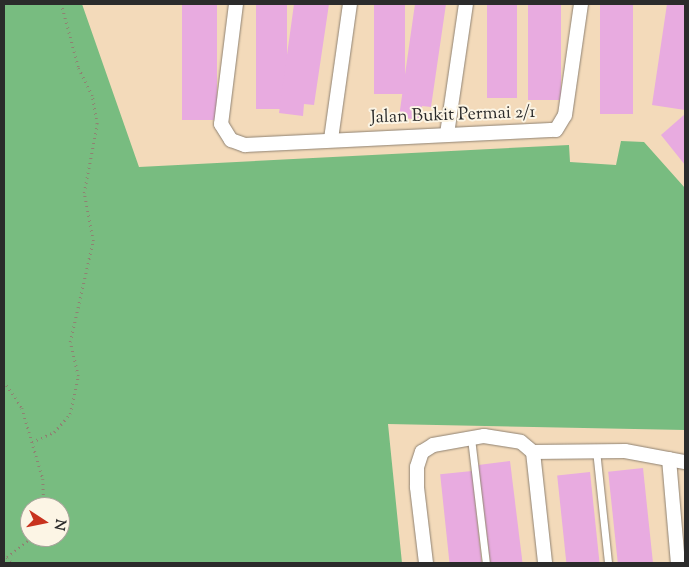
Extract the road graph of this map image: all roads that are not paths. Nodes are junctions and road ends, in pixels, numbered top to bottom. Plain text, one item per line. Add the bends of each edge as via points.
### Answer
1 (236, 4) edge
2 (350, 4) edge
3 (466, 4) edge
4 (581, 4) edge
5 (447, 134) junction
6 (331, 139) junction
7 (471, 438) junction
8 (596, 449) junction
9 (533, 452) junction
10 (669, 459) junction
11 (685, 462) edge
12 (426, 563) edge
13 (486, 563) edge
14 (545, 563) edge
15 (608, 563) edge
16 (678, 563) edge

1 - 6 street, Jalan Bukit Permai 2/1 via 221,111 225,135 245,145
2 - 6 street
3 - 5 street
4 - 5 street, Jalan Bukit Permai 2/1 via 565,115 559,128 552,131
5 - 6 street, Jalan Bukit Permai 2/1
7 - 9 street via 503,437 521,442
7 - 12 street via 433,445 422,452 417,467
7 - 13 lane
8 - 9 street
8 - 10 street
8 - 15 lane
9 - 14 street
10 - 11 street
10 - 16 street

